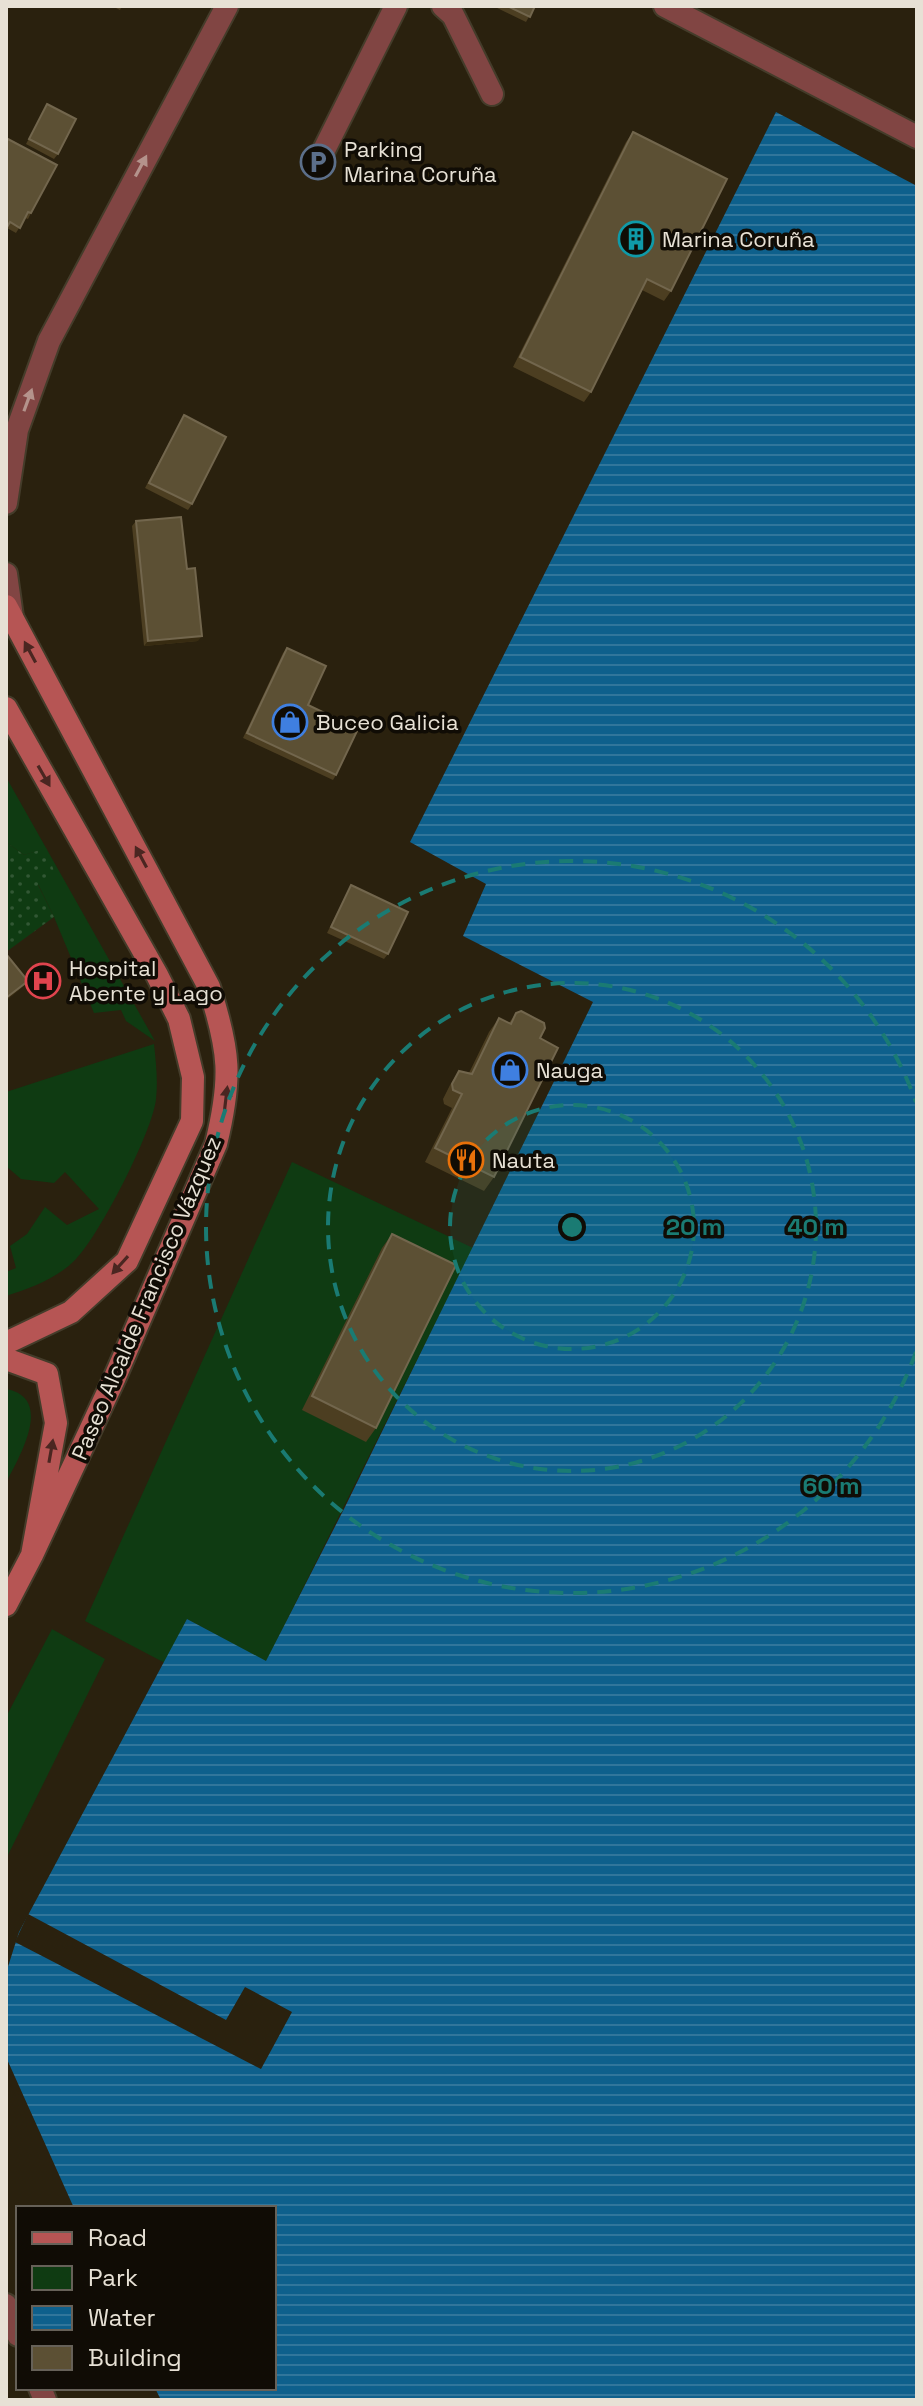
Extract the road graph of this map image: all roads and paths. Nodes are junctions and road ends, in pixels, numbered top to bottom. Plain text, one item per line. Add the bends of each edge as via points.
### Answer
1 (227, 6) edge
2 (396, 6) edge
3 (443, 6) edge
4 (665, 6) edge
5 (492, 94) dead end
6 (917, 137) edge
7 (318, 162) dead end
8 (6, 503) edge
9 (6, 574) edge
10 (9, 611) edge
11 (6, 708) edge
12 (6, 1343) edge
13 (6, 1359) edge
14 (32, 1555) junction
15 (6, 1605) edge
16 (6, 2305) edge
17 (16, 2330) edge

8 -> 1 lane via 17,430 49,341
2 - 7 lane
3 - 5 lane via 453,15
4 - 6 lane
9 - 10 lane
14 -> 10 main road, Paseo Alcalde Francisco Vázquez via 216,1144 228,1073 209,987
11 -> 12 main road, Paseo Alcalde Francisco Vázquez via 151,962 179,1019 193,1077 192,1121 127,1261 71,1312
14 -> 13 main road via 56,1423 47,1374
14 - 15 main road
16 - 17 lane

